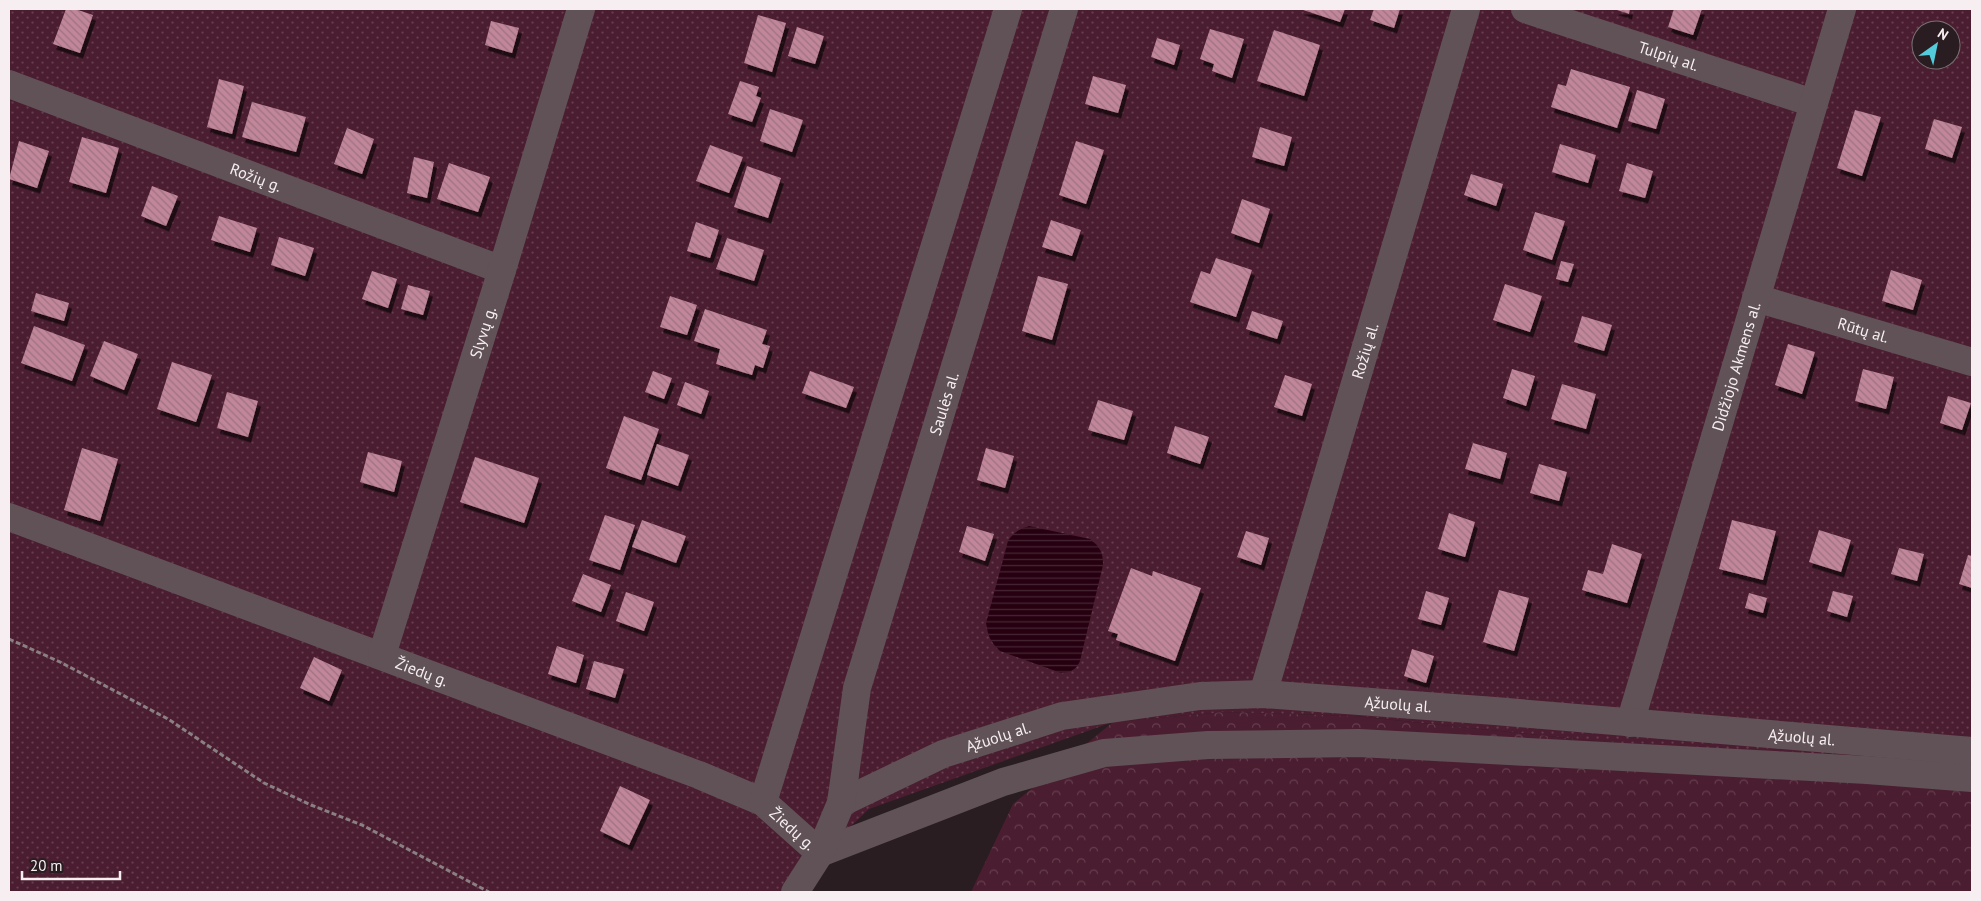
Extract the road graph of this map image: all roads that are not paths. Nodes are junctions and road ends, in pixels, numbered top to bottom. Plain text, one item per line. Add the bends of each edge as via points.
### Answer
1 (581, 9) edge
2 (1008, 9) edge
3 (1064, 9) edge
4 (1466, 9) edge
5 (1525, 9) edge
6 (1842, 9) edge
7 (9, 84) edge
8 (1813, 103) junction
9 (502, 270) junction
10 (1756, 298) junction
11 (1972, 362) edge
12 (9, 517) edge
13 (382, 655) junction
14 (1263, 694) junction
15 (1630, 724) junction
16 (1972, 751) edge
17 (1972, 778) edge
18 (763, 802) junction
19 (841, 803) junction
20 (820, 853) junction
21 (795, 892) edge

1 - 9 street, Slyvų g.
2 - 18 street
3 - 19 street, Saulės al. via 857,688
4 - 14 street, Rožių al.
5 - 8 street, Tulpių al.
6 - 8 street, Didžiojo Akmens al.
7 - 9 street, Rožių g.
8 - 10 street, Didžiojo Akmens al.
9 - 13 street, Slyvų g.
10 - 11 street, Rūtų al.
10 - 15 street, Didžiojo Akmens al.
12 - 13 street, Žiedų g.
13 - 18 street, Žiedų g.
14 - 15 street, Ąžuolų al.
14 - 19 street, Ąžuolų al. via 1200,696 1062,716 943,754
15 - 16 street, Ąžuolų al.
17 - 20 street via 1359,744 1208,745 1104,753 1003,782
18 - 20 street, Žiedų g.
19 - 20 street, Saulės al.
20 - 21 street, Saulės al.

